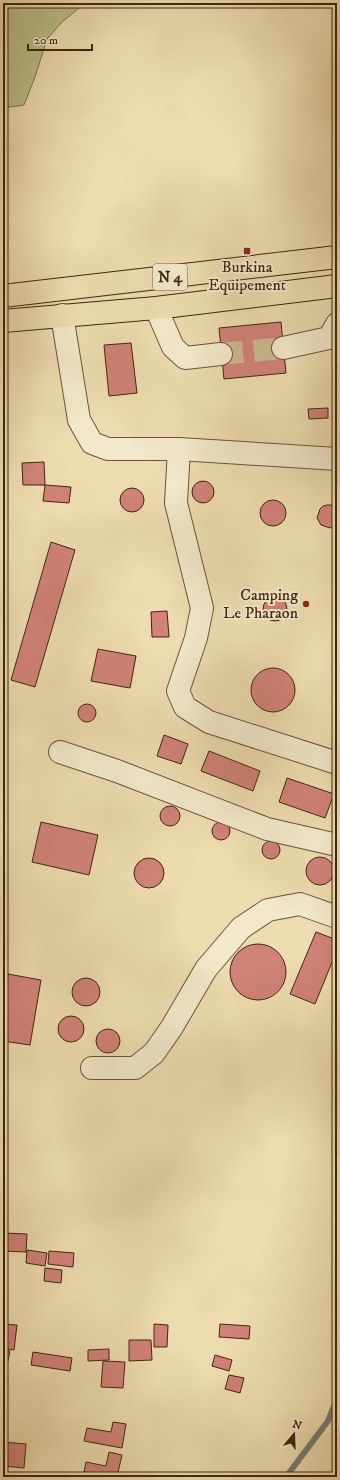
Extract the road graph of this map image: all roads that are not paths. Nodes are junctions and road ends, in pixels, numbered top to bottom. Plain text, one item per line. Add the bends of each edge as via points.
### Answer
1 (337, 257) edge
2 (337, 286) edge
3 (3, 296) edge
4 (156, 308) junction
5 (62, 315) junction
6 (3, 321) edge
7 (337, 324) edge
8 (283, 348) tunnel mouth
9 (221, 354) tunnel mouth
10 (179, 449) junction
11 (337, 459) edge
12 (60, 752) dead end
13 (337, 763) edge
14 (337, 845) edge
15 (337, 917) edge
16 (92, 1068) dead end

1 - 3 highway, N 4
2 - 4 highway, N 4
4 - 5 highway, N 4
4 - 9 lane via 173,347 184,358
5 - 6 highway, N 4
5 - 10 lane via 79,420 92,444 108,449
7 - 8 lane via 329,338
10 - 11 lane
10 - 13 lane via 176,503 202,608 196,638 178,690 186,707 209,722
12 - 14 lane via 117,771 267,829
15 - 16 lane via 300,904 268,910 241,928 206,969 154,1053 135,1068

